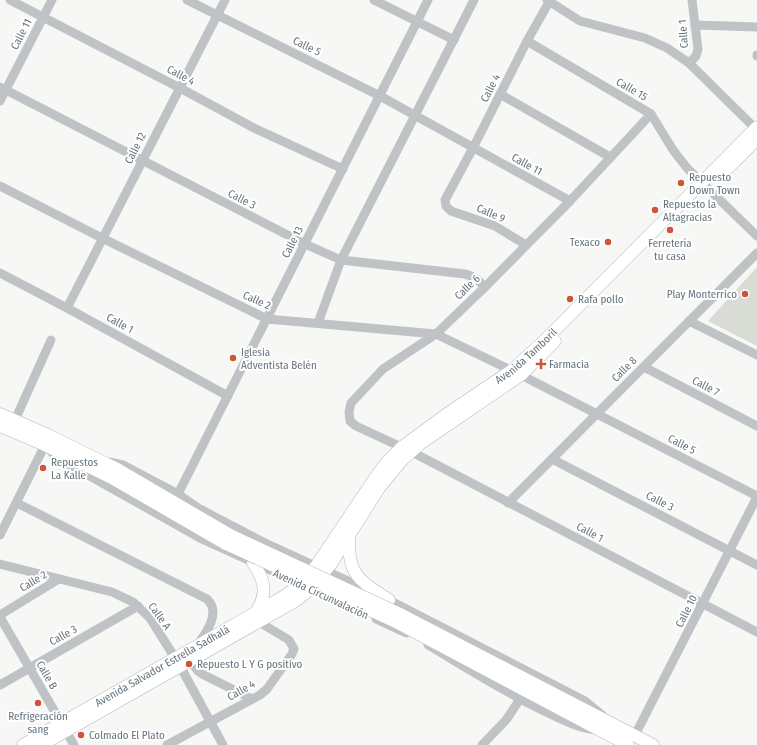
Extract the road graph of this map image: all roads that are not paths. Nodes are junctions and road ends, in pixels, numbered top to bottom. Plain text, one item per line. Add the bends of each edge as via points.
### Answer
1 (10, 0) edge
2 (52, 0) edge
3 (187, 0) edge
4 (225, 0) edge
5 (374, 0) edge
6 (428, 0) edge
7 (474, 0) edge
8 (692, 0) edge
9 (548, 1) edge
10 (217, 16) junction
11 (43, 17) junction
12 (416, 21) junction
13 (695, 25) junction
14 (757, 27) edge
15 (454, 40) junction
16 (527, 42) junction
17 (689, 63) junction
18 (3, 88) edge
19 (180, 88) junction
20 (500, 94) junction
21 (380, 96) junction
22 (0, 101) edge
23 (651, 114) junction
24 (415, 116) junction
25 (757, 131) edge
26 (473, 148) junction
27 (610, 157) junction
28 (142, 161) junction
29 (343, 169) junction
30 (0, 186) edge
31 (705, 186) junction
32 (570, 202) junction
33 (446, 206) joint
34 (757, 236) edge
35 (102, 238) junction
36 (304, 244) junction
37 (526, 245) junction
38 (757, 253) edge
39 (341, 260) junction
40 (0, 273) edge
41 (485, 287) junction
42 (67, 308) junction
43 (267, 319) junction
44 (689, 321) junction
45 (318, 323) junction
46 (436, 334) junction
47 (51, 340) dead end
48 (757, 355) edge
49 (644, 367) junction
50 (516, 373) junction
51 (228, 396) junction
52 (0, 414) edge
53 (596, 414) junction
54 (15, 420) junction
55 (0, 426) edge
56 (757, 426) edge
57 (45, 445) junction
58 (407, 449) junction
59 (97, 459) junction
60 (552, 459) junction
61 (178, 494) junction
62 (757, 496) edge
63 (17, 502) junction
64 (508, 503) junction
65 (0, 535) edge
66 (349, 537) junction
67 (228, 540) junction
68 (730, 551) junction
69 (253, 563) junction
70 (0, 564) edge
71 (757, 565) edge
72 (321, 568) junction
73 (59, 579) junction
74 (306, 586) junction
75 (389, 600) junction
76 (703, 604) junction
77 (138, 606) junction
78 (0, 616) edge
79 (257, 617) junction
80 (757, 632) edge
81 (195, 646) junction
82 (181, 662) junction
83 (29, 668) junction
84 (0, 685) edge
85 (520, 699) junction
86 (252, 700) junction
87 (210, 721) junction
88 (605, 726) junction
89 (63, 728) junction
90 (635, 735) junction
91 (23, 745) edge
92 (41, 745) edge
93 (74, 745) edge
94 (167, 745) edge
95 (224, 745) edge
96 (482, 745) edge
97 (628, 745) edge
98 (653, 745) edge

1 - 11 street, Calle 4
2 - 11 street, Calle 11
3 - 10 street, Calle 5
4 - 10 street, Calle 12
5 - 12 street
6 - 12 street, Calle 13
7 - 15 street
8 - 13 street, Calle 1
9 - 16 street, Calle 4
9 - 17 street via 580,21 645,38 667,48
10 - 19 street, Calle 12
10 - 21 street, Calle 5
11 - 18 street, Calle 11
11 - 19 street, Calle 4
12 - 15 street
12 - 21 street, Calle 13
13 - 14 street
13 - 17 street, Calle 1 via 698,49 696,56
15 - 24 street
16 - 20 street, Calle 4
16 - 23 street, Calle 15
17 - 25 street
18 - 22 street, Calle 11
18 - 28 street, Calle 3
19 - 28 street, Calle 12
19 - 29 street, Calle 4 via 254,128
20 - 26 street, Calle 4
20 - 27 street
21 - 24 street, Calle 5
21 - 29 street, Calle 13
23 - 27 street, Calle 6
23 - 31 street, Calle 15 via 673,150
24 - 26 street, Calle 5
24 - 39 street
25 - 31 main road, Avenida Tamboril
26 - 32 street, Calle 11
26 - 33 street, Calle 4 via 448,193
27 - 32 street, Calle 6
28 - 35 street, Calle 12
28 - 36 street, Calle 3
29 - 36 street, Calle 13
30 - 35 street, Calle 2
31 - 34 street
31 - 50 main road, Avenida Tamboril via 629,265
32 - 37 street, Calle 6
33 - 37 street, Calle 9 via 450,211 495,226
35 - 42 street, Calle 12
35 - 43 street, Calle 2
36 - 39 street, Calle 3
36 - 43 street, Calle 13
37 - 41 street, Calle 6
38 - 44 street, Calle 8
39 - 41 street, Calle 3 via 465,274 478,280
39 - 45 street
40 - 42 street, Calle 1
41 - 46 street, Calle 6
42 - 51 street, Calle 1
43 - 45 street, Calle 2
43 - 51 street, Calle 13
44 - 48 street
44 - 49 street, Calle 8
45 - 46 street, Calle 2
46 - 50 street, Calle 2
46 - 58 street, Calle 6 via 383,369 351,403 348,412 350,421 356,426
47 - 54 street
49 - 53 street, Calle 8
49 - 56 street, Calle 7
50 - 53 street, Calle 5
50 - 58 main road, Avenida Tamboril via 421,443
51 - 61 street, Calle 13
52 - 54 main road, Avenida Circunvalación
53 - 60 street, Calle 8
53 - 62 street, Calle 5
54 - 59 main road, Avenida Circunvalación
55 - 57 main road, Avenida Circunvalación
57 - 63 street
57 - 67 main road, Avenida Circunvalación
57 - 69 street, Avenida Circunvalación via 56,457 202,539
58 - 64 street, Calle 1
58 - 66 main road, Avenida Tamboril
58 - 72 main road, Avenida Tamboril via 386,463 375,478
59 - 61 street, Avenida Circunvalación via 123,465
59 - 67 main road, Avenida Circunvalación via 117,469
60 - 64 street, Calle 8
60 - 68 street, Calle 3
61 - 72 street, Avenida Circunvalación via 198,508 263,542
62 - 68 street, Calle 10
63 - 65 street
63 - 81 street via 212,603 213,616 207,631
64 - 76 street, Calle 1
66 - 72 main road, Avenida Tamboril
66 - 75 main road via 350,562 354,571 368,586
67 - 88 main road, Avenida Circunvalación, bridge via 398,618
68 - 71 street, Calle 3
68 - 76 street, Calle 10
69 - 74 street, Avenida Circunvalación
69 - 79 main road via 260,573 264,586
70 - 73 street, Calle A
72 - 74 main road, Avenida Tamboril
72 - 75 street, Avenida Circunvalación
73 - 77 street, Calle A via 112,592
73 - 78 street, Calle 2
74 - 79 main road, Avenida Salvador Estrella Sadhalá via 297,600
74 - 85 street, Avenida Circunvalación via 418,639
75 - 88 street, Avenida Circunvalación via 585,701 596,709
76 - 80 street, Calle 1
76 - 90 street, Calle 10
77 - 82 street, Calle A via 150,618
77 - 83 street, Calle 3
78 - 83 street, Calle B
79 - 81 main road, Avenida Salvador Estrella Sadhalá
79 - 82 main road, Avenida Salvador Estrella Sadhalá
79 - 86 street, Calle 4 via 290,640 294,649 267,689
81 - 82 main road, Avenida Salvador Estrella Sadhalá
82 - 86 street
82 - 87 street, Calle A
82 - 89 main road, Avenida Salvador Estrella Sadhalá
83 - 84 street, Calle 3
83 - 89 street, Calle B
85 - 88 street, Avenida Circunvalación via 586,729
85 - 96 street via 506,720
86 - 87 street, Calle 4
87 - 94 street, Calle 4
87 - 95 street, Calle A
88 - 90 main road, Avenida Circunvalación
88 - 97 main road, Avenida Circunvalación
89 - 91 main road, Avenida Salvador Estrella Sadhalá
89 - 92 main road, Avenida Salvador Estrella Sadhalá
89 - 93 street, Calle B
90 - 98 main road, Avenida Circunvalación

